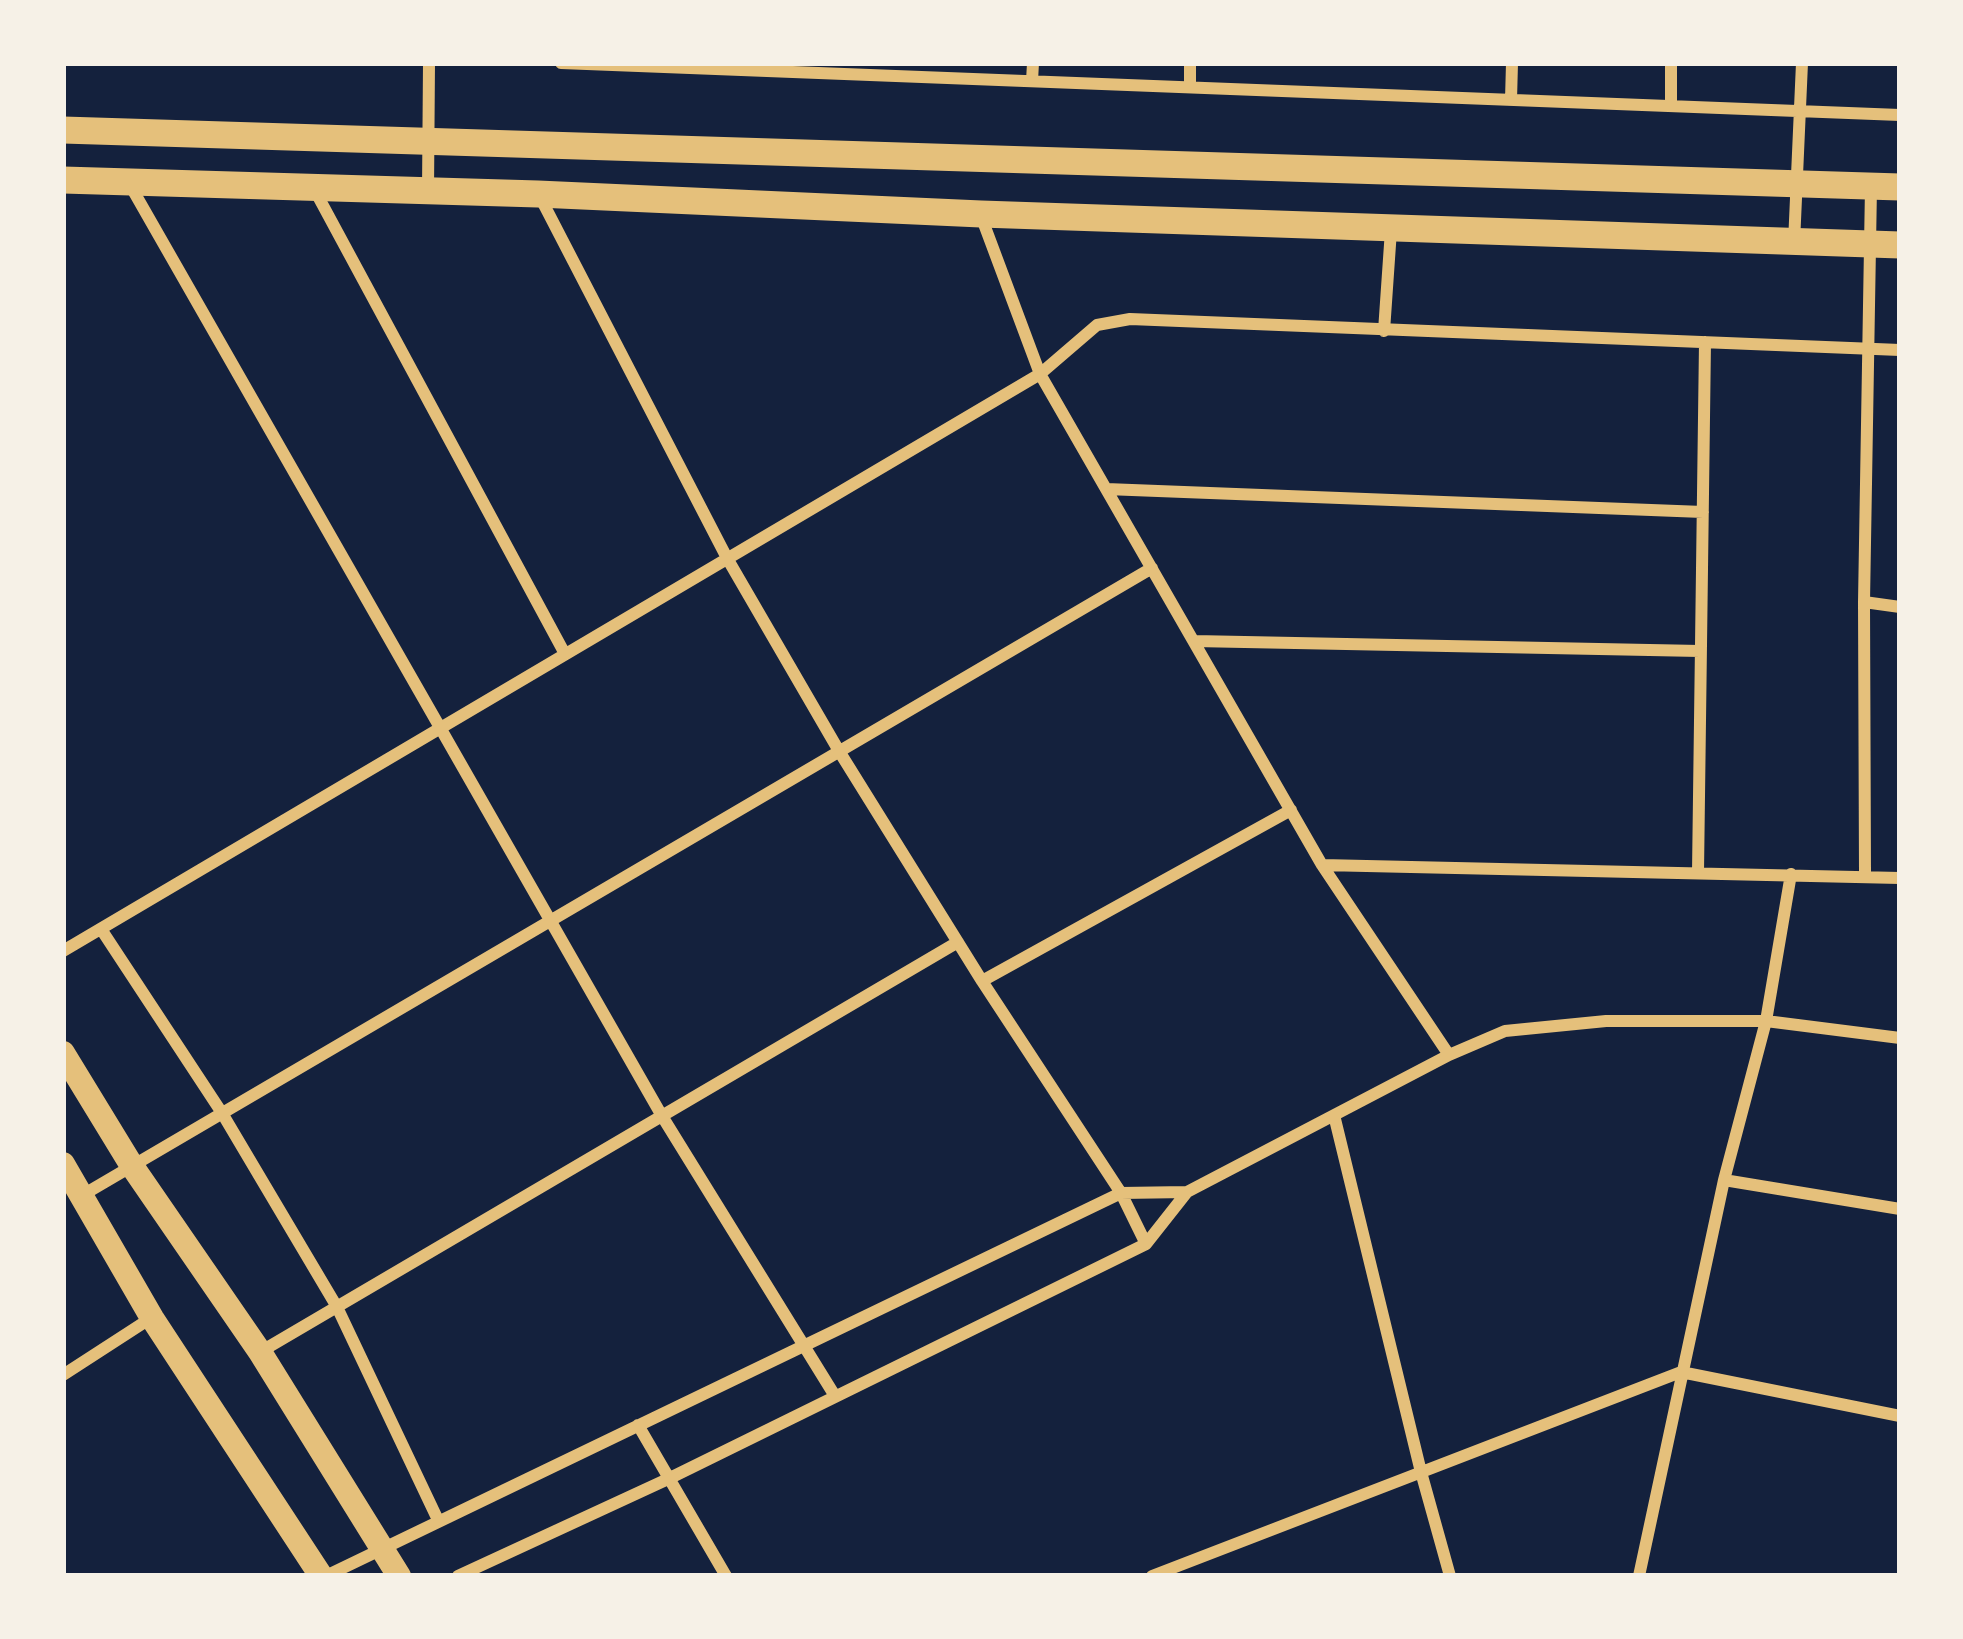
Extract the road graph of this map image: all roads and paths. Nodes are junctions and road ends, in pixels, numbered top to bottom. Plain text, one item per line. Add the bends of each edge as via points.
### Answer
1 (429, 63) edge
2 (561, 63) edge
3 (1033, 63) edge
4 (1190, 63) edge
5 (1512, 63) edge
6 (1671, 63) edge
7 (1802, 63) edge
8 (685, 66) edge
9 (1032, 81) junction
10 (1190, 87) junction
11 (1511, 100) junction
12 (1671, 106) junction
13 (1800, 111) junction
14 (1900, 115) edge
15 (63, 130) edge
16 (427, 142) junction
17 (63, 180) edge
18 (129, 184) junction
19 (1794, 184) junction
20 (312, 186) junction
21 (1871, 186) junction
22 (1900, 187) edge
23 (428, 192) junction
24 (538, 194) junction
25 (981, 214) junction
26 (1391, 230) junction
27 (1870, 244) junction
28 (1795, 245) junction
29 (1900, 245) edge
30 (1384, 331) junction
31 (1705, 342) junction
32 (1870, 349) junction
33 (1900, 350) edge
34 (1040, 374) junction
35 (1106, 489) junction
36 (1703, 512) junction
37 (727, 558) junction
38 (1152, 568) junction
39 (1864, 602) junction
40 (1900, 607) edge
41 (1194, 641) junction
42 (1700, 651) junction
43 (565, 654) junction
44 (439, 728) junction
45 (839, 751) junction
46 (1291, 811) junction
47 (1322, 865) junction
48 (1698, 872) junction
49 (1790, 874) junction
50 (1865, 874) junction
51 (1900, 878) edge
52 (553, 920) junction
53 (101, 928) junction
54 (958, 942) junction
55 (63, 951) edge
56 (982, 981) junction
57 (1766, 1021) junction
58 (1900, 1038) edge
59 (63, 1053) edge
60 (1449, 1055) junction
61 (222, 1113) junction
62 (1334, 1115) junction
63 (662, 1116) junction
64 (63, 1164) edge
65 (132, 1166) junction
66 (1724, 1180) junction
67 (1187, 1192) junction
68 (1121, 1193) junction
69 (81, 1196) junction
70 (1900, 1209) edge
71 (1146, 1244) junction
72 (337, 1307) junction
73 (152, 1318) junction
74 (804, 1347) junction
75 (260, 1352) junction
76 (1681, 1372) junction
77 (63, 1375) edge
78 (835, 1396) junction
79 (1900, 1416) edge
80 (638, 1425) junction
81 (1421, 1472) junction
82 (668, 1479) junction
83 (439, 1520) junction
84 (381, 1547) junction
85 (323, 1576) edge
86 (399, 1576) edge
87 (458, 1576) edge
88 (726, 1576) edge
89 (1152, 1576) edge
90 (1450, 1576) edge
91 (1639, 1576) edge

1 - 16 street
2 - 8 street
3 - 9 street
4 - 10 street
5 - 11 street
6 - 12 street
7 - 13 street
8 - 9 street
9 - 10 street
10 - 11 street
11 - 12 street
12 - 13 street
13 - 14 street
13 - 19 street
15 - 16 main road
16 - 19 main road
16 - 23 street
17 - 18 main road
18 - 20 main road
18 - 44 street
19 - 21 main road
19 - 28 street
20 - 23 main road
20 - 43 street
21 - 22 main road
21 - 27 street
23 - 24 main road
24 - 25 main road
24 - 37 street
25 - 26 main road
25 - 34 street
26 - 28 main road
26 - 30 street
27 - 28 main road
27 - 29 main road
27 - 32 street
30 - 31 street
30 - 34 street via 1130,319 1097,325
31 - 32 street
31 - 36 street
32 - 33 street
32 - 39 street
34 - 35 street
34 - 37 street
35 - 36 street
35 - 38 street
36 - 42 street
37 - 43 street
37 - 45 street
38 - 41 street
38 - 45 street
39 - 40 street
39 - 50 street
41 - 42 street
41 - 46 street
42 - 48 street
43 - 44 street
44 - 52 street
44 - 53 street
45 - 52 street
45 - 54 street
46 - 47 street
46 - 56 street
47 - 48 street
47 - 60 street
48 - 49 street
49 - 50 street
49 - 57 street
50 - 51 street
52 - 61 street
52 - 63 street
53 - 55 street
53 - 61 street
54 - 56 street
54 - 63 street
56 - 68 street
57 - 58 street
57 - 60 street via 1606,1021 1505,1031
57 - 66 street
59 - 65 main road
60 - 62 street
61 - 65 street
61 - 72 street
62 - 67 street
62 - 81 street
63 - 72 street
63 - 74 street
64 - 69 main road
65 - 69 street
65 - 75 main road
66 - 70 street
66 - 76 street
67 - 68 street
67 - 71 street
68 - 71 street
68 - 74 street
69 - 73 main road
71 - 78 street
72 - 75 street
72 - 83 street
73 - 77 street
73 - 85 main road
74 - 78 street
74 - 80 street
75 - 84 main road
76 - 79 street
76 - 81 street
76 - 91 street
78 - 82 street
80 - 82 street
80 - 83 street
81 - 89 street
81 - 90 street
82 - 87 street
82 - 88 street
83 - 84 street
84 - 85 street
84 - 86 main road

